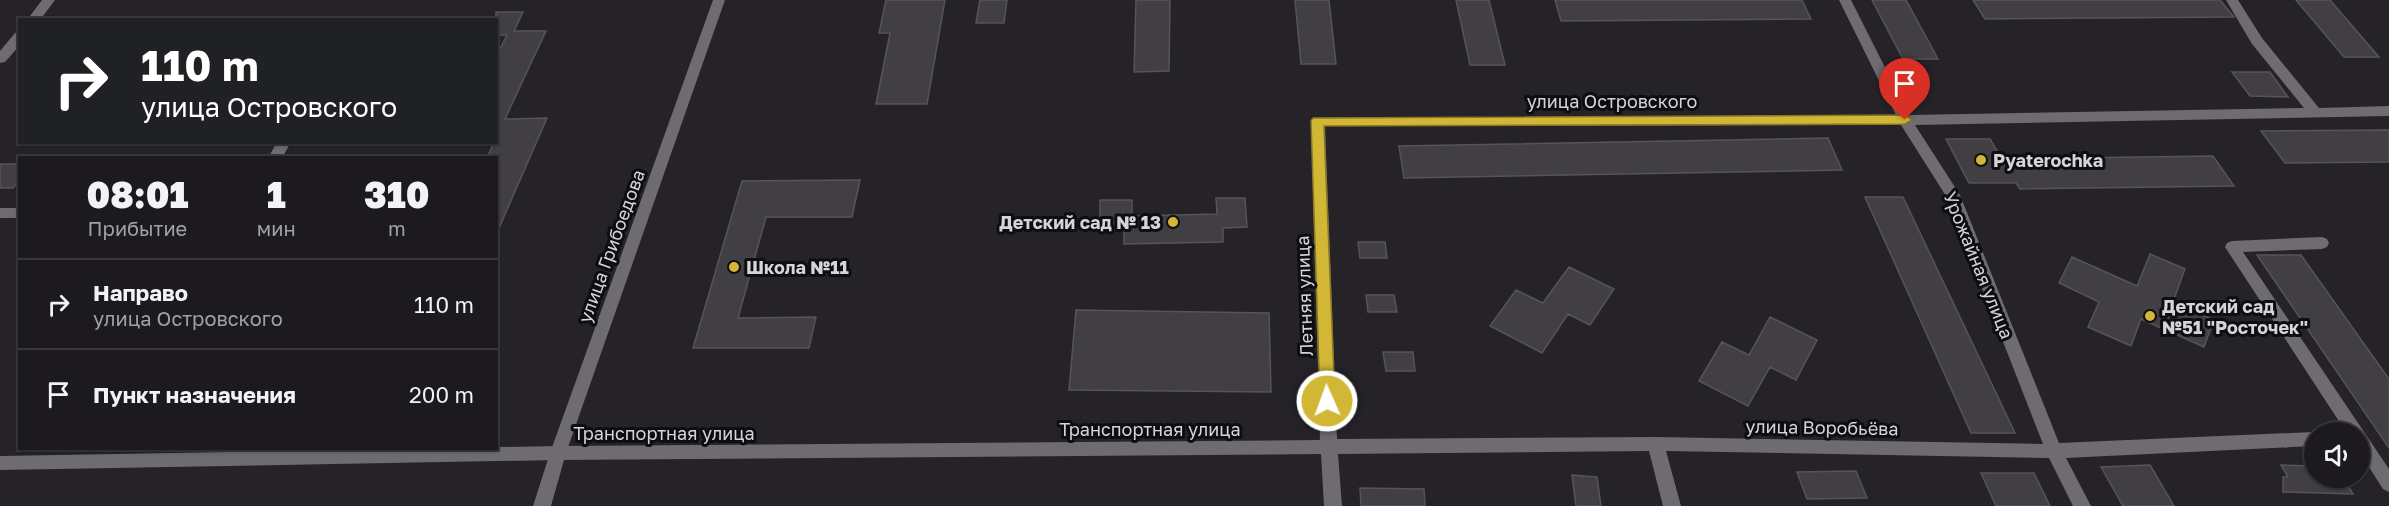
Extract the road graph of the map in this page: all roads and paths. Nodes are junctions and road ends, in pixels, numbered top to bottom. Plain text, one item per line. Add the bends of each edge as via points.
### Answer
1 (50, 0) edge
2 (719, 0) edge
3 (1845, 0) edge
4 (2232, 0) edge
5 (35, 18) edge
6 (18, 38) edge
7 (0, 59) edge
8 (2389, 111) edge
9 (2315, 112) junction
10 (1905, 120) junction
11 (1318, 121) joint
12 (0, 213) edge
13 (18, 213) edge
14 (2322, 243) dead end
15 (2348, 422) edge
16 (2304, 440) edge
17 (1656, 444) junction
18 (1329, 448) junction
19 (2054, 451) junction
20 (558, 453) junction
21 (2370, 455) edge
22 (0, 464) edge
23 (2389, 484) edge
24 (542, 506) edge
25 (1333, 506) edge
26 (1672, 506) edge
27 (2082, 506) edge

1 - 5 street
2 - 20 street, улица Грибоедова
3 - 10 street, Урожайная улица
4 - 9 street via 2257,41
6 - 7 street
8 - 9 street, улица Островского
9 - 10 street, улица Островского
10 - 11 street, улица Островского
10 - 19 street, Урожайная улица via 1953,195
11 - 18 street, Летняя улица
12 - 13 street
14 - 15 street via 2232,247
16 - 19 street, улица Воробьёва
17 - 18 street, улица Воробьёва
17 - 19 street, улица Воробьёва
17 - 26 street
18 - 20 street, Транспортная улица
18 - 25 street, Летняя улица
19 - 27 street, Урожайная улица
20 - 22 street, Транспортная улица
20 - 24 street, улица Грибоедова
21 - 23 street

